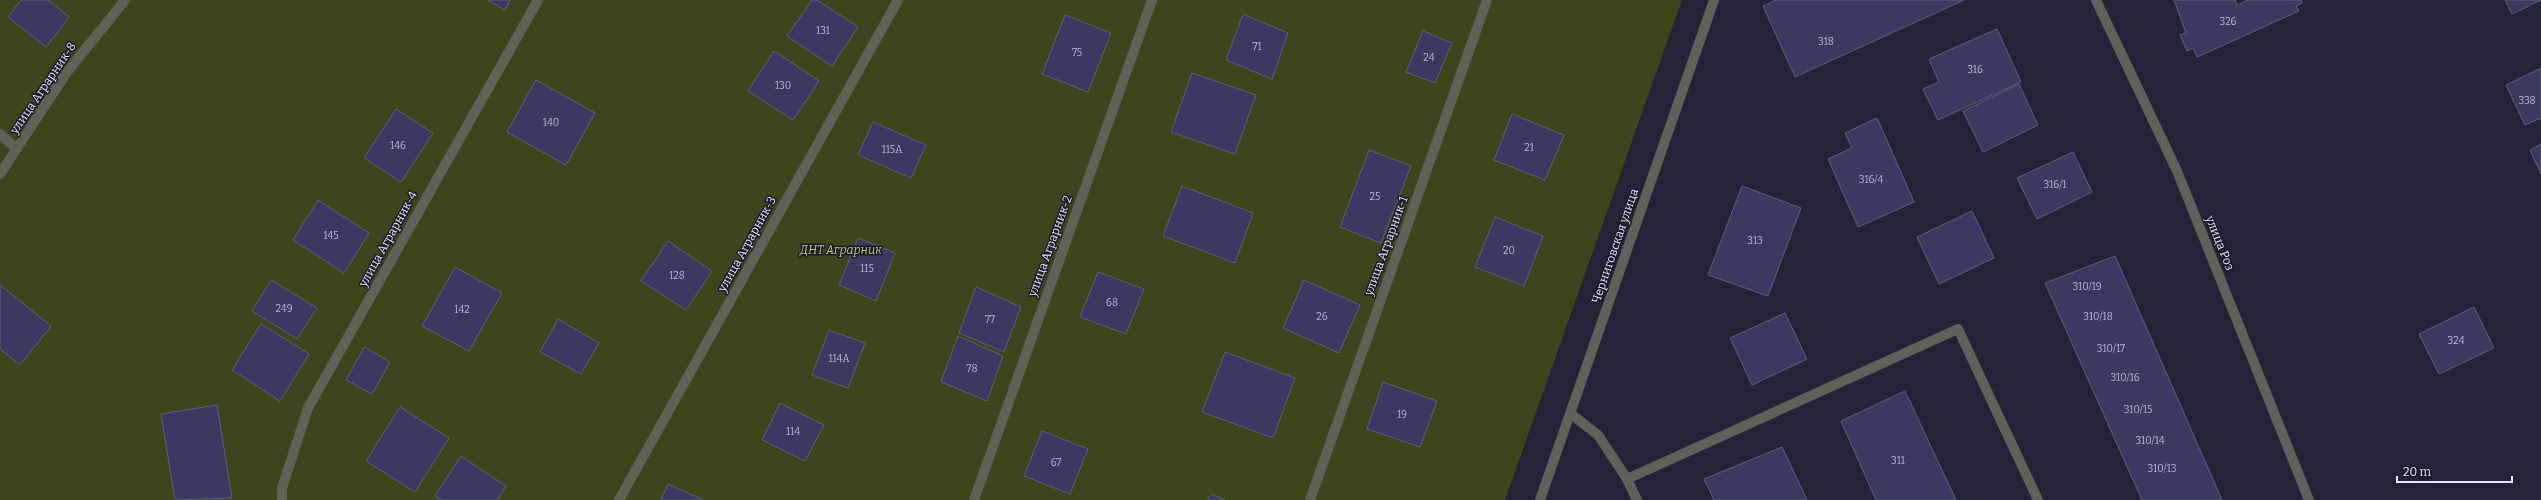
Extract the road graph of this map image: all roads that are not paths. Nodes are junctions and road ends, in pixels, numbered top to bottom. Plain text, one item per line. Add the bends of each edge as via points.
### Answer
1 (125, 0) edge
2 (538, 0) edge
3 (898, 0) edge
4 (1152, 0) edge
5 (1488, 0) edge
6 (1714, 0) edge
7 (2096, 0) edge
8 (0, 134) edge
9 (18, 149) junction
10 (0, 174) edge
11 (1571, 414) junction
12 (1627, 479) junction
13 (282, 500) edge
14 (619, 500) edge
15 (974, 500) edge
16 (1310, 500) edge
17 (1540, 500) edge
18 (1637, 500) edge
19 (2038, 500) edge
20 (2309, 500) edge

1 - 9 street, улица Аграрник-8 via 67,72
2 - 13 street, улица Аграрник-4 via 308,408 282,488
3 - 14 street, улица Аграрник-3
4 - 15 street, улица Аграрник-2
5 - 16 street, улица Аграрник-1
6 - 11 street, Черниговская улица
7 - 20 street, улица Роз via 2177,170
8 - 9 street
9 - 10 street, улица Аграрник-8
11 - 12 street via 1598,435
11 - 17 street, Черниговская улица
12 - 18 street
12 - 19 street via 1958,329

